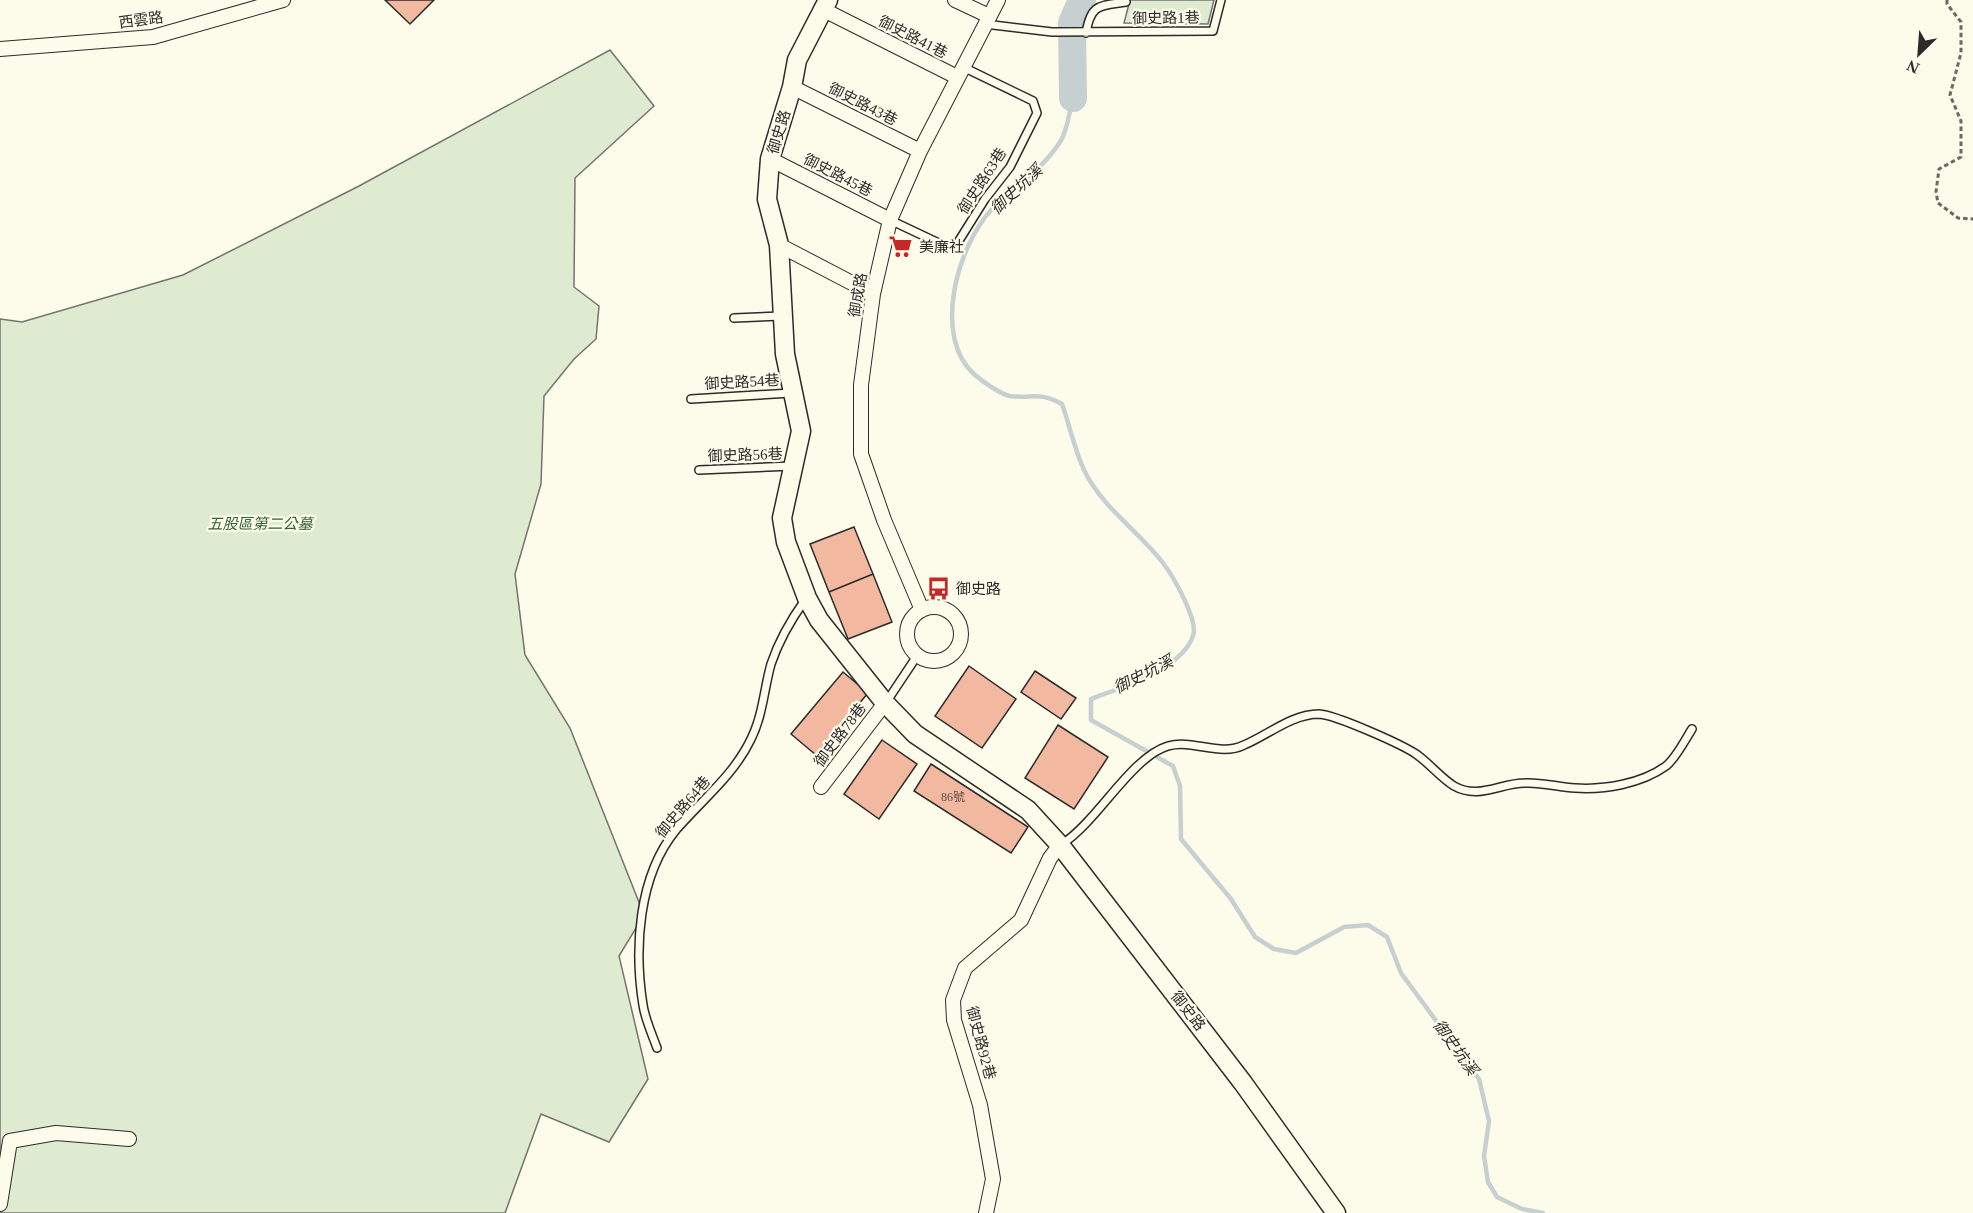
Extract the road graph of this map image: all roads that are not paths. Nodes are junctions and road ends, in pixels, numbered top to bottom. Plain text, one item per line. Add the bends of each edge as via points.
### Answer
1 (283, 0) edge
2 (955, 0) edge
3 (998, 0) edge
4 (1221, 0) edge
5 (1126, 2) dead end
6 (825, 5) edge
7 (987, 20) junction
8 (1086, 33) junction
9 (0, 45) edge
10 (960, 72) junction
11 (792, 87) junction
12 (920, 151) junction
13 (770, 159) junction
14 (890, 220) junction
15 (779, 245) junction
16 (873, 294) junction
17 (783, 316) junction
18 (734, 318) dead end
19 (793, 393) junction
20 (692, 399) dead end
21 (793, 466) junction
22 (699, 470) dead end
23 (807, 598) junction
24 (922, 610) junction
25 (917, 656) junction
26 (885, 703) junction
27 (1692, 729) dead end
28 (821, 787) dead end
29 (1060, 845) junction
30 (657, 1048) dead end
31 (129, 1139) dead end
32 (0, 1204) edge
33 (986, 1213) edge
34 (1336, 1213) edge

1 - 9 street, 西雲路 via 153,37
2 - 7 street
3 - 7 street, 御成路
4 - 8 lane, 御史路1巷 via 1213,31
5 - 8 lane via 1097,7 1089,15
6 - 10 street, 御史路41巷
6 - 11 street, 御史路 via 797,60
7 - 8 lane via 1052,32
7 - 10 street, 御成路
10 - 12 street, 御成路
10 - 14 lane, 御史路63巷 via 1033,102 1037,113 1010,167 955,247
11 - 12 street, 御史路43巷
11 - 13 street, 御史路
12 - 14 street, 御成路
13 - 14 street, 御史路45巷
13 - 15 street, 御史路 via 767,199
14 - 16 street, 御成路
15 - 16 street
15 - 17 street, 御史路
16 - 24 street, 御成路 via 861,385 861,454
17 - 18 lane
17 - 19 street, 御史路
19 - 20 lane, 御史路54巷
19 - 21 street, 御史路 via 801,431
21 - 22 lane, 御史路56巷
21 - 23 street, 御史路 via 782,518 786,542
23 - 26 street, 御史路 via 819,620
23 - 30 lane, 御史路64巷 via 783,631 752,739 729,774 675,833 655,864 639,931 643,1006
24 - 25 street via 908,627 908,642
24 - 25 street via 938,607 952,613 962,634 958,649 946,660 930,662
25 - 26 lane
26 - 28 street, 御史路78巷
26 - 29 street, 御史路 via 915,734 1028,810
27 - 29 lane via 1666,765 1628,784 1577,788 1524,782 1471,792 1454,785 1413,752 1320,714 1299,718 1242,747 1218,750 1168,746 1141,763 1076,835
29 - 33 street, 御史路92巷 via 1021,920 965,968 953,1000 954,1020 980,1104 993,1179
29 - 34 street, 御史路 via 1243,1083
31 - 32 street via 56,1133 10,1141

